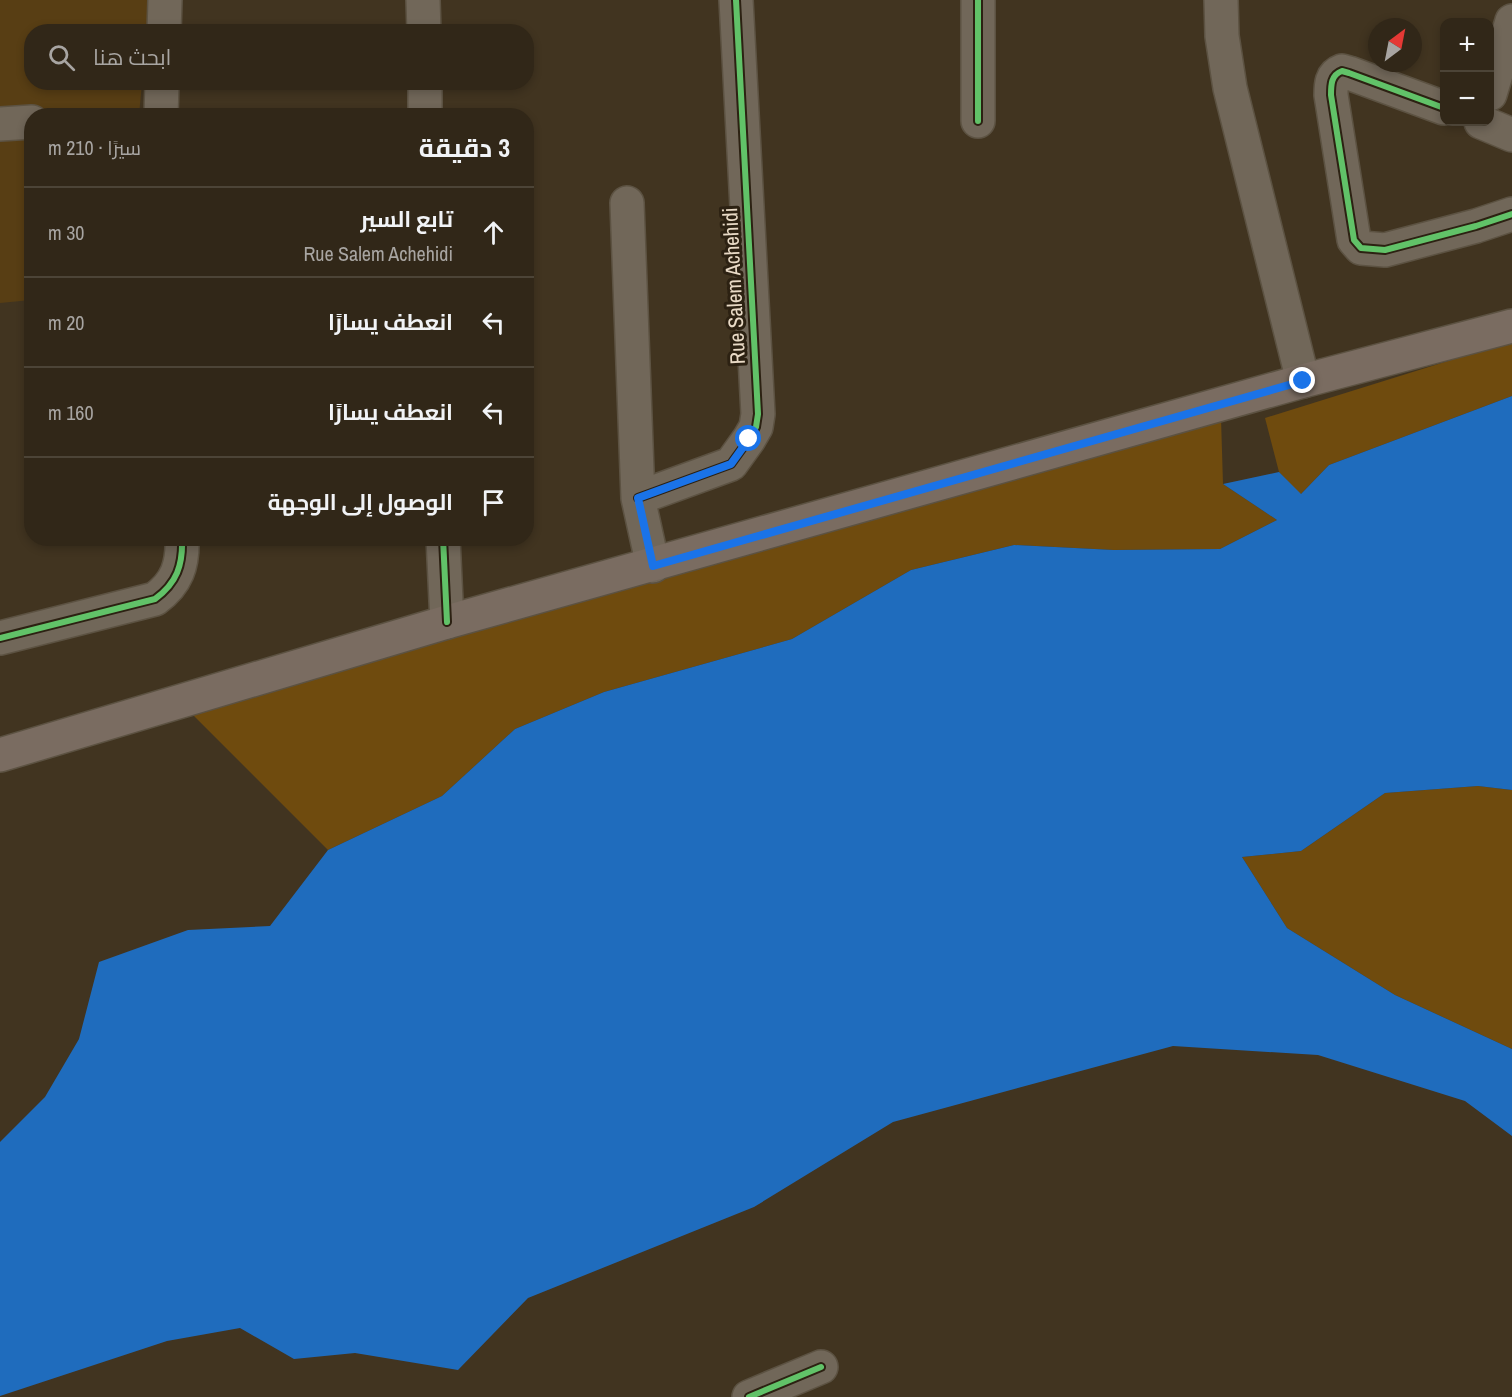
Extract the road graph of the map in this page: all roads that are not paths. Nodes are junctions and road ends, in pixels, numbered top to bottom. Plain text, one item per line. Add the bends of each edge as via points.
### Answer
1 (165, 0) edge
2 (423, 0) edge
3 (736, 0) edge
4 (978, 0) edge
5 (1221, 0) edge
6 (1512, 21) edge
7 (164, 24) edge
8 (424, 24) edge
9 (1494, 81) edge
10 (162, 90) edge
11 (425, 90) edge
12 (1440, 107) edge
13 (161, 108) edge
14 (425, 108) edge
15 (978, 121) dead end
16 (24, 122) edge
17 (0, 124) edge
18 (1491, 126) edge
19 (1512, 135) edge
20 (627, 203) dead end
21 (1512, 214) edge
22 (1512, 326) edge
23 (1303, 381) junction
24 (638, 498) junction
25 (182, 546) edge
26 (443, 546) edge
27 (653, 566) junction
28 (447, 622) junction
29 (0, 638) edge
30 (0, 755) edge
31 (821, 1366) dead end
32 (749, 1397) edge

1 - 7 street
2 - 8 street
3 - 24 street, Rue Salem Achehidi via 756,427 731,464
4 - 15 street
5 - 23 street via 1230,88
6 - 9 street
10 - 13 street
11 - 14 street
12 - 21 street via 1349,73 1342,71 1334,76 1331,95 1354,240 1361,248 1384,250
16 - 17 street
18 - 19 street
20 - 24 street
22 - 23 main road
23 - 27 main road
24 - 27 street
25 - 29 street via 180,569 174,581 155,599
26 - 28 street
27 - 28 main road
28 - 30 main road
31 - 32 street

